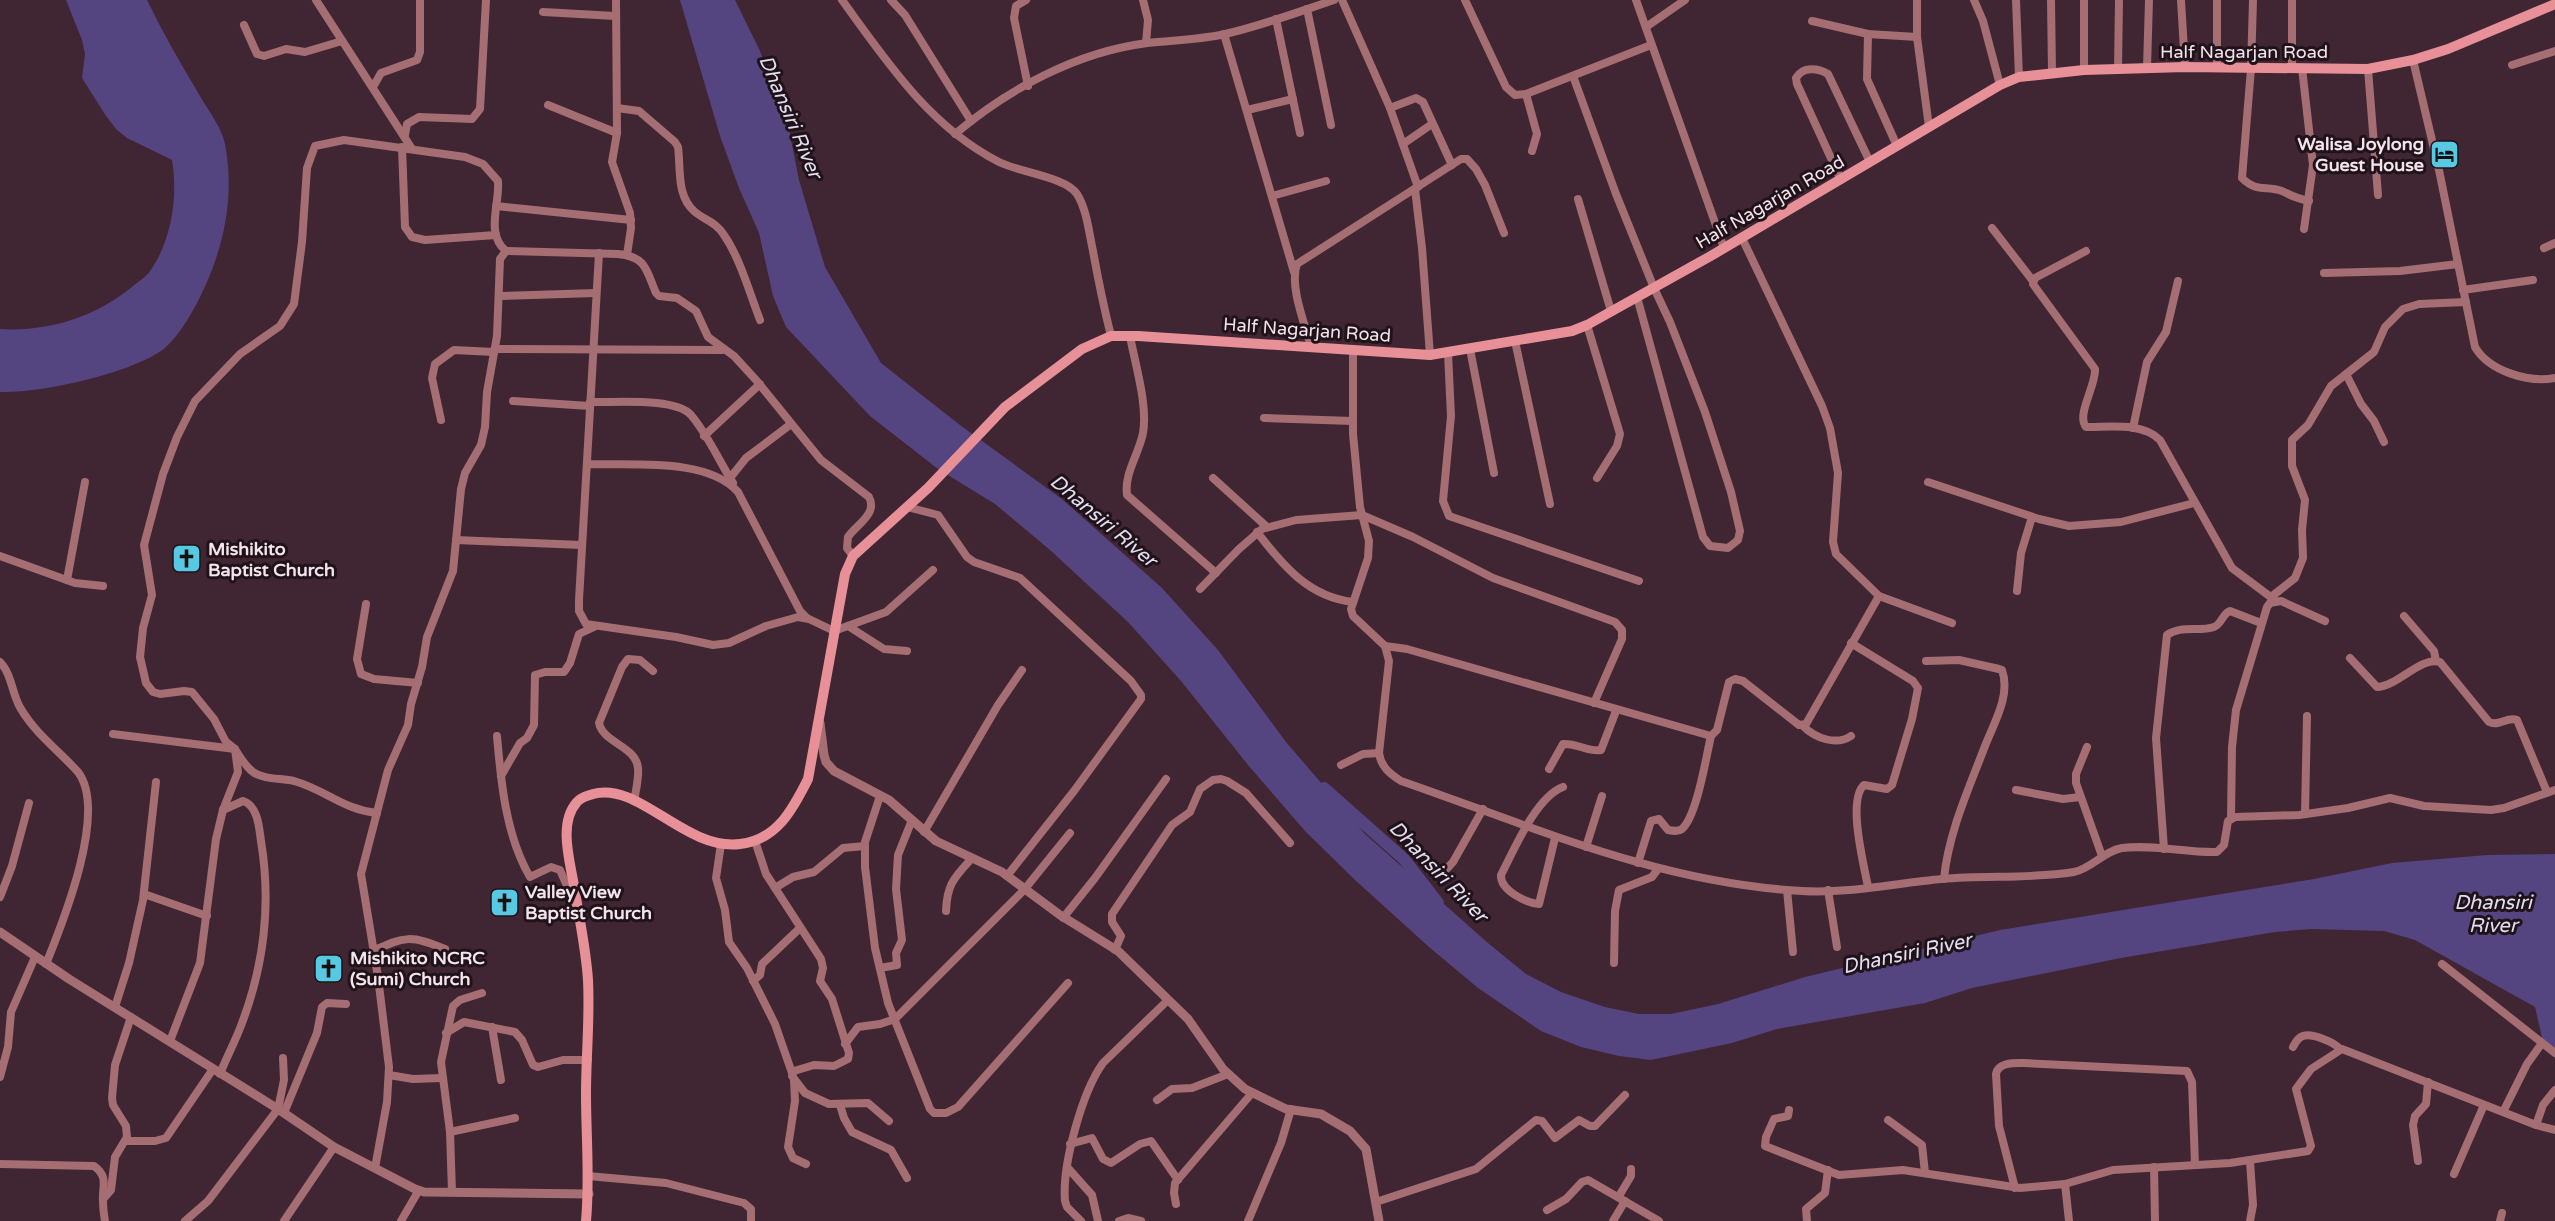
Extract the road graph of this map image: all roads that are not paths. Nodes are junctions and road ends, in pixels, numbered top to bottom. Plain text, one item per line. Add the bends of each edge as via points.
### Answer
1 (316, 0) edge
2 (420, 0) edge
3 (486, 0) edge
4 (615, 0) edge
5 (842, 0) edge
6 (891, 0) edge
7 (1026, 0) edge
8 (1143, 0) edge
9 (1334, 0) edge
10 (1342, 0) edge
11 (1465, 0) edge
12 (1636, 0) edge
13 (1685, 0) edge
14 (1917, 0) edge
15 (1974, 0) edge
16 (2016, 0) edge
17 (2051, 0) edge
18 (2084, 0) edge
19 (2119, 0) edge
20 (2149, 0) edge
21 (2181, 0) edge
22 (2217, 0) edge
23 (2253, 0) edge
24 (2292, 0) edge
25 (2555, 4) edge
26 (1307, 9) junction
27 (543, 12) dead end
28 (615, 16) junction
29 (1276, 19) junction
30 (1812, 21) dead end
31 (244, 25) dead end
32 (1646, 27) junction
33 (1224, 34) junction
34 (1868, 34) junction
35 (1917, 37) junction
36 (342, 40) junction
37 (1146, 43) junction
38 (1651, 45) junction
39 (2555, 51) edge
40 (2413, 60) junction
41 (2512, 65) dead end
42 (2217, 66) junction
43 (2185, 67) junction
44 (2147, 68) junction
45 (2297, 68) junction
46 (2118, 69) junction
47 (2251, 69) junction
48 (2368, 69) junction
49 (2084, 70) junction
50 (2052, 72) junction
51 (1573, 76) junction
52 (2019, 77) junction
53 (2000, 85) junction
54 (1028, 86) junction
55 (373, 87) junction
56 (1526, 94) junction
57 (1293, 99) junction
58 (548, 105) dead end
59 (617, 108) junction
60 (1389, 108) junction
61 (1247, 111) junction
62 (971, 121) junction
63 (1432, 124) junction
64 (1331, 125) dead end
65 (1929, 127) junction
66 (617, 133) junction
67 (1300, 133) dead end
68 (405, 135) junction
69 (955, 135) junction
70 (1403, 144) junction
71 (1897, 146) junction
72 (402, 147) junction
73 (412, 149) junction
74 (1532, 151) dead end
75 (1870, 162) junction
76 (1452, 165) junction
77 (1841, 180) junction
78 (1326, 181) dead end
79 (1417, 188) junction
80 (2378, 195) dead end
81 (1272, 196) junction
82 (1578, 199) dead end
83 (2309, 201) junction
84 (496, 206) junction
85 (631, 220) junction
86 (1992, 228) dead end
87 (2304, 229) dead end
88 (1504, 233) dead end
89 (496, 235) junction
90 (1742, 238) junction
91 (2555, 243) edge
92 (1724, 248) junction
93 (2544, 248) dead end
94 (506, 251) junction
95 (2086, 251) dead end
96 (599, 254) junction
97 (627, 255) junction
98 (2458, 264) junction
99 (1294, 272) junction
100 (2324, 273) dead end
101 (2534, 280) dead end
102 (2033, 281) junction
103 (2178, 281) dead end
104 (1654, 288) junction
105 (2463, 290) junction
106 (597, 293) junction
107 (500, 296) junction
108 (1637, 297) junction
109 (2466, 302) junction
110 (1611, 311) junction
111 (760, 320) dead end
112 (1587, 325) junction
113 (1111, 336) junction
114 (1130, 336) junction
115 (1515, 341) junction
116 (1311, 347) junction
117 (593, 349) junction
118 (1470, 349) junction
119 (723, 350) junction
120 (1353, 350) junction
121 (495, 351) junction
122 (1448, 353) junction
123 (1430, 355) junction
124 (2346, 374) junction
125 (2555, 378) edge
126 (760, 384) junction
127 (513, 401) dead end
128 (590, 404) junction
129 (1264, 418) dead end
130 (441, 420) dead end
131 (1353, 421) junction
132 (791, 424) junction
133 (2133, 428) junction
134 (704, 436) junction
135 (2384, 442) dead end
136 (587, 464) junction
137 (1494, 473) dead end
138 (730, 478) junction
139 (1213, 478) dead end
140 (1597, 478) dead end
141 (85, 482) dead end
142 (1928, 482) dead end
143 (738, 492) junction
144 (2194, 503) junction
145 (1550, 504) dead end
146 (907, 507) junction
147 (1362, 515) junction
148 (2032, 517) junction
149 (1267, 527) junction
150 (1257, 532) junction
151 (456, 540) junction
152 (582, 545) junction
153 (0, 556) edge
154 (853, 556) junction
155 (933, 570) dead end
156 (1216, 573) junction
157 (68, 580) junction
158 (1639, 581) dead end
159 (104, 586) dead end
160 (1200, 589) dead end
161 (2017, 591) dead end
162 (1879, 596) junction
163 (2273, 599) junction
164 (1353, 602) junction
165 (366, 604) dead end
166 (2404, 616) dead end
167 (808, 619) junction
168 (2325, 621) dead end
169 (1952, 623) dead end
170 (2261, 623) junction
171 (848, 626) junction
172 (595, 627) junction
173 (834, 631) junction
174 (1851, 643) junction
175 (1385, 646) junction
176 (907, 651) dead end
177 (2350, 658) dead end
178 (1926, 661) dead end
179 (2436, 661) junction
180 (0, 662) edge
181 (1022, 670) dead end
182 (653, 671) dead end
183 (418, 683) junction
184 (1594, 703) junction
185 (1616, 711) junction
186 (819, 715) junction
187 (2307, 716) dead end
188 (1803, 726) junction
189 (113, 734) dead end
190 (497, 736) dead end
191 (1711, 736) junction
192 (1851, 736) dead end
193 (2087, 747) dead end
194 (235, 749) junction
195 (1379, 753) junction
196 (1341, 765) dead end
197 (1549, 769) dead end
198 (501, 776) junction
199 (1166, 779) dead end
200 (156, 783) dead end
201 (1563, 787) dead end
202 (2016, 790) dead end
203 (2551, 791) edge
204 (880, 796) junction
205 (1602, 796) dead end
206 (2080, 797) junction
207 (634, 801) junction
208 (29, 803) dead end
209 (1482, 809) junction
210 (223, 810) junction
211 (377, 813) junction
212 (2305, 814) junction
213 (2231, 819) junction
214 (912, 820) junction
215 (1527, 826) junction
216 (924, 832) junction
217 (1070, 833) dead end
218 (1555, 838) junction
219 (755, 841) junction
220 (1290, 843) dead end
221 (721, 844) junction
222 (866, 846) junction
223 (1586, 847) junction
224 (2164, 849) junction
225 (2102, 856) junction
226 (972, 858) junction
227 (1638, 863) junction
228 (1658, 869) junction
229 (1442, 874) dead end
230 (1007, 876) junction
231 (1944, 879) junction
232 (1868, 887) junction
233 (775, 888) junction
234 (1024, 890) junction
235 (1787, 890) junction
236 (1828, 890) junction
237 (144, 894) junction
238 (0, 897) edge
239 (946, 911) dead end
240 (578, 912) junction
241 (207, 916) junction
242 (1064, 918) junction
243 (800, 928) junction
244 (0, 932) edge
245 (1837, 947) dead end
246 (445, 949) dead end
247 (1115, 950) junction
248 (374, 951) junction
249 (1792, 951) dead end
250 (35, 957) junction
251 (1614, 963) dead end
252 (46, 964) junction
253 (2442, 964) dead end
254 (880, 968) junction
255 (753, 981) junction
256 (1068, 983) dead end
257 (482, 993) dead end
258 (1168, 1000) junction
259 (346, 1004) dead end
260 (115, 1007) junction
261 (131, 1017) junction
262 (895, 1019) junction
263 (492, 1027) junction
264 (446, 1033) junction
265 (170, 1041) junction
266 (2542, 1043) junction
267 (845, 1044) junction
268 (2293, 1047) dead end
269 (2340, 1049) junction
270 (2555, 1053) edge
271 (283, 1058) dead end
272 (588, 1060) junction
273 (217, 1071) junction
274 (1228, 1074) junction
275 (389, 1075) junction
276 (793, 1076) junction
277 (0, 1077) edge
278 (442, 1078) junction
279 (501, 1080) dead end
280 (2428, 1082) junction
281 (2555, 1090) edge
282 (1252, 1093) junction
283 (1625, 1095) dead end
284 (1157, 1100) dead end
285 (840, 1105) junction
286 (2484, 1105) junction
287 (1291, 1109) junction
288 (1789, 1110) dead end
289 (281, 1111) junction
290 (2503, 1112) junction
291 (515, 1118) dead end
292 (1888, 1120) dead end
293 (889, 1121) dead end
294 (2536, 1125) junction
295 (2555, 1130) edge
296 (450, 1132) junction
297 (126, 1141) junction
298 (1070, 1144) junction
299 (334, 1147) junction
300 (2250, 1161) junction
301 (2418, 1161) dead end
302 (0, 1164) edge
303 (806, 1164) dead end
304 (2194, 1165) junction
305 (1067, 1167) junction
306 (2154, 1167) junction
307 (375, 1168) junction
308 (1631, 1169) dead end
309 (1828, 1170) junction
310 (1925, 1173) junction
311 (2454, 1174) dead end
312 (588, 1176) junction
313 (907, 1178) dead end
314 (1178, 1180) junction
315 (2065, 1184) junction
316 (2015, 1188) junction
317 (419, 1190) junction
318 (452, 1192) junction
319 (589, 1194) junction
320 (1622, 1198) junction
321 (103, 1199) junction
322 (1376, 1202) junction
323 (1176, 1204) dead end
324 (1547, 1210) dead end
325 (105, 1221) edge
326 (186, 1221) edge
327 (284, 1221) edge
328 (401, 1221) edge
329 (586, 1221) edge
330 (751, 1221) edge
331 (1081, 1221) edge
332 (1098, 1221) edge
333 (1119, 1221) edge
334 (1141, 1221) edge
335 (1248, 1221) edge
336 (1379, 1221) edge
337 (1613, 1221) edge
338 (1659, 1221) edge
339 (1807, 1221) edge
340 (2069, 1221) edge
341 (2155, 1221) edge
342 (2250, 1221) edge

1 - 36 street
2 - 55 street via 417,60 381,73
3 - 68 street via 482,99 478,113 472,119 419,117 407,124
4 - 28 street
5 - 69 street via 910,92
6 - 62 street via 905,15
7 - 54 street via 1016,6 1014,18
8 - 37 street via 1148,20
9 - 26 street
10 - 60 street
11 - 56 street via 1506,87 1515,95
12 - 32 street
13 - 32 street
14 - 35 street
15 - 53 street
16 - 52 street
17 - 50 street
18 - 49 street
19 - 46 street
20 - 44 street
21 - 43 street
22 - 42 street
23 - 47 street
24 - 45 street
25 - 40 main road, Half Nagarjan Road
26 - 29 street
26 - 64 street
27 - 28 street
28 - 59 street
29 - 33 street
29 - 57 street
30 - 34 street
31 - 36 street via 257,54 264,56 286,49 305,52
32 - 38 street
33 - 37 street
33 - 61 street
34 - 35 street
34 - 71 street via 1867,79
35 - 65 street
36 - 55 street
37 - 54 street via 1069,63
38 - 51 street
38 - 92 street
39 - 41 street
40 - 48 main road, Half Nagarjan Road
40 - 98 street
42 - 43 main road, Half Nagarjan Road
42 - 47 main road, Half Nagarjan Road
43 - 44 main road, Half Nagarjan Road
44 - 46 main road, Half Nagarjan Road
45 - 47 main road, Half Nagarjan Road
45 - 48 main road, Half Nagarjan Road
45 - 83 street via 2313,165
46 - 49 main road, Half Nagarjan Road
47 - 83 street via 2242,178 2254,187 2279,190
48 - 80 street
49 - 50 main road, Half Nagarjan Road
50 - 52 main road, Half Nagarjan Road
51 - 56 street
51 - 104 street
52 - 53 main road, Half Nagarjan Road
53 - 65 main road, Half Nagarjan Road
54 - 62 street
55 - 68 street
56 - 74 street via 1537,134
57 - 61 street
57 - 67 street
58 - 66 street
59 - 66 street
59 - 111 street via 639,111 675,142 685,198 696,213 724,234
60 - 63 street via 1420,99
60 - 70 street
61 - 81 street
62 - 69 street
63 - 70 street
63 - 76 street
65 - 71 main road, Half Nagarjan Road
66 - 85 street via 612,162
68 - 73 street
69 - 113 street via 1001,163 1064,183 1077,194
70 - 79 street
71 - 75 main road, Half Nagarjan Road
72 - 73 street
72 - 89 street via 405,227 412,237 425,240
72 - 194 street via 341,140 313,149 307,168 294,304 280,326 240,354 195,401 163,474 144,545 152,595 140,657 146,682 153,692 160,694 192,692
73 - 84 street via 465,157 483,164 498,181
75 - 77 main road, Half Nagarjan Road
75 - 77 street via 1828,74 1809,69 1800,72 1797,84
76 - 79 street
76 - 88 street via 1467,159 1476,168
77 - 90 main road, Half Nagarjan Road
78 - 81 street
79 - 99 street via 1297,264
79 - 123 street
81 - 99 street
82 - 110 street
83 - 87 street
84 - 85 street
84 - 89 street
85 - 97 street
86 - 102 street
89 - 94 street via 498,245
90 - 92 main road, Half Nagarjan Road
90 - 162 street via 1830,428 1839,480 1834,550
91 - 93 street
92 - 104 main road, Half Nagarjan Road
94 - 96 street
94 - 107 street via 500,259
95 - 102 street
96 - 97 street
96 - 106 street
97 - 119 street via 642,261 659,296 676,298 696,311 704,333
98 - 100 street via 2400,271
98 - 105 street
99 - 116 street
101 - 105 street
102 - 133 street via 2095,369 2083,424
103 - 133 street via 2166,332 2147,362
104 - 108 main road, Half Nagarjan Road
104 - 108 street via 1698,393 1731,492 1740,536 1728,548 1710,546 1703,537
105 - 109 street
106 - 107 street
106 - 117 street
107 - 121 street
108 - 110 main road, Half Nagarjan Road
109 - 124 street via 2419,304 2403,309 2385,327 2374,352
109 - 125 street via 2480,357 2529,379
110 - 112 main road, Half Nagarjan Road
112 - 115 main road, Half Nagarjan Road
112 - 140 street via 1620,434
113 - 114 main road, Half Nagarjan Road
113 - 146 main road, Half Nagarjan Road via 1082,349 1005,407
114 - 116 main road, Half Nagarjan Road
114 - 156 street via 1144,430 1126,482 1127,495
115 - 118 main road, Half Nagarjan Road
115 - 145 street
116 - 120 main road, Half Nagarjan Road
117 - 119 street
117 - 121 street
117 - 128 street
118 - 122 main road, Half Nagarjan Road
118 - 137 street
119 - 126 street via 734,356
120 - 123 main road, Half Nagarjan Road
120 - 131 street
121 - 130 street via 453,350 435,364 432,378
121 - 151 street via 481,445 461,489
122 - 123 main road, Half Nagarjan Road
122 - 158 street via 1451,416 1443,501 1449,516
124 - 135 street
124 - 163 street via 2331,386 2308,425 2292,440 2292,466 2305,500 2303,558 2295,578
126 - 132 street
126 - 134 street
127 - 128 street
128 - 134 street via 676,406 690,414
128 - 136 street
129 - 131 street
131 - 147 street
132 - 138 street via 746,458
132 - 154 street via 826,466 872,502 866,517 848,537 847,548
133 - 144 street via 2153,433 2160,440
134 - 138 street
136 - 143 street via 688,468 724,479
136 - 152 street
138 - 143 street
139 - 149 street
141 - 157 street
142 - 148 street
143 - 167 street via 800,611
144 - 148 street via 2106,524 2069,526
144 - 163 street via 2232,568
146 - 154 main road, Half Nagarjan Road
146 - 230 street via 938,515 974,562 1020,578 1131,681 1141,695 1074,791
147 - 149 street via 1296,520
147 - 164 street via 1369,541 1368,558
147 - 184 street via 1493,578 1615,622 1622,630 1622,639
148 - 161 street via 2021,553
149 - 150 street
150 - 156 street
150 - 164 street via 1294,575 1328,598
151 - 152 street
151 - 183 street via 453,571 427,637
152 - 172 street via 579,611 586,624
153 - 157 street
154 - 173 main road via 845,574
155 - 171 street via 893,608
156 - 160 street
157 - 159 street
162 - 169 street
162 - 174 street
163 - 168 street
163 - 170 street
164 - 175 street via 1353,616
165 - 183 street via 357,659 362,674 374,679
166 - 179 street via 2434,651
167 - 172 street via 789,619 723,645
167 - 173 street
170 - 213 street via 2236,710
170 - 224 street via 2230,610 2216,626 2167,635 2156,738
171 - 173 street
171 - 176 street via 884,650
172 - 198 street via 579,634 564,672 535,675 534,725
173 - 186 main road
174 - 188 street
174 - 232 street via 1913,681 1918,688 1892,785 1887,789 1864,785 1858,796 1856,810
175 - 184 street
175 - 195 street via 1389,661
177 - 179 street via 2377,687
178 - 231 street via 1959,660 2002,670 2004,676 2002,705 1946,857
179 - 203 street via 2489,722 2517,720
180 - 252 street via 19,707 37,731 78,771 87,794 81,861
181 - 216 street
182 - 207 street via 635,658 626,661 599,723 637,762
183 - 211 street via 408,725 388,770
184 - 185 street
185 - 191 street
185 - 197 street via 1601,750 1563,744
186 - 204 street via 826,762 834,771
186 - 219 main road via 808,779 794,808 778,828
187 - 212 street
188 - 191 street via 1735,679 1729,682 1717,730
188 - 192 street via 1829,740 1841,741
189 - 194 street
190 - 198 street
191 - 227 street via 1689,817 1677,831 1668,830 1659,819 1651,821
193 - 206 street via 2076,774
194 - 210 street via 237,777
194 - 211 street via 244,764 260,776 293,781 359,811
195 - 196 street via 1363,754
195 - 209 street via 1383,767 1401,781
198 - 240 street via 514,838 530,877 551,867 560,870
199 - 242 street
200 - 237 street
201 - 215 street via 1551,794
202 - 206 street via 2058,798
203 - 212 street via 2491,810 2424,806 2390,798
204 - 214 street
204 - 222 street
205 - 223 street
206 - 225 street
207 - 221 main road via 690,834
207 - 240 main road via 597,793 581,798 572,809 568,844
208 - 238 street
209 - 215 street
209 - 229 street via 1454,862
210 - 241 street
210 - 273 street via 243,801 253,808 263,854 266,915 252,995 242,1025
211 - 248 street via 360,874
212 - 213 street
213 - 224 street via 2226,825 2224,845 2217,852
214 - 216 street
214 - 254 street via 898,855 896,889 902,940 896,953 897,965
215 - 218 street
215 - 218 street via 1500,878 1505,887 1534,904 1541,902
216 - 226 street
217 - 234 street
218 - 223 street
219 - 221 main road
219 - 233 street
220 - 247 street via 1246,793 1221,779 1203,786 1192,809 1172,825 1112,914 1112,922 1121,936
221 - 255 street via 716,879 729,942
222 - 233 street via 843,848 814,872 793,877
222 - 254 street via 866,878
223 - 227 street
224 - 225 street via 2123,848
225 - 231 street via 2077,871
226 - 230 street
226 - 239 street via 948,888
227 - 228 street
228 - 235 street
228 - 251 street via 1652,877 1619,890
230 - 234 street
231 - 232 street
232 - 236 street
233 - 243 street
234 - 242 street
234 - 262 street
235 - 236 street
235 - 249 street
236 - 245 street
237 - 241 street
237 - 260 street
240 - 272 main road via 588,980
241 - 265 street via 201,963
242 - 247 street
243 - 255 street via 762,964 760,975
243 - 267 street via 821,959 820,981 832,999
244 - 250 street
246 - 248 street via 404,938
247 - 258 street
248 - 275 street
250 - 252 street
250 - 277 street via 11,1012
252 - 260 street
253 - 266 street
254 - 262 street
255 - 276 street via 777,1029
256 - 262 street via 958,1107 940,1114 930,1109
257 - 264 street via 455,1003
258 - 274 street via 1188,1019
258 - 298 street via 1099,1069
259 - 289 street via 322,1007 317,1033
260 - 261 street
261 - 265 street
261 - 297 street via 115,1065 112,1098 126,1126
262 - 267 street via 862,1025
263 - 264 street via 464,1022
263 - 272 street via 519,1035 536,1066
263 - 279 street
264 - 278 street
265 - 273 street
266 - 270 street
266 - 290 street
267 - 276 street via 849,1056 845,1061 834,1066 814,1065
268 - 269 street via 2307,1035 2334,1043
269 - 280 street
269 - 300 street via 2311,1069 2296,1089 2310,1149
271 - 289 street
272 - 312 main road
273 - 289 street
273 - 297 street via 166,1138
274 - 282 street
274 - 284 street via 1192,1088 1172,1089
275 - 278 street
275 - 307 street
276 - 285 street via 808,1095
276 - 303 street via 795,1101 788,1147 793,1158
278 - 296 street
280 - 286 street
280 - 301 street via 2425,1107 2415,1116 2413,1125
281 - 294 street via 2543,1105
282 - 287 street
282 - 314 street
283 - 322 street via 1595,1126 1579,1120 1555,1138 1542,1121 1536,1120 1476,1169
285 - 293 street via 868,1102
285 - 313 street via 852,1132 893,1152
286 - 290 street
286 - 311 street
287 - 322 street via 1321,1114 1358,1138 1368,1157
287 - 335 street
288 - 309 street via 1788,1116 1774,1119 1765,1146
289 - 299 street
289 - 326 street via 208,1201
290 - 294 street
291 - 296 street
292 - 310 street via 1922,1145
294 - 295 street
296 - 318 street
297 - 321 street via 115,1157 111,1190
298 - 305 street
298 - 314 street via 1092,1138 1103,1159 1111,1162 1151,1141
299 - 307 street
299 - 327 street
300 - 304 street
300 - 342 street
302 - 321 street via 94,1166 106,1185
304 - 306 street
304 - 316 street via 2192,1082 2187,1071 2002,1065 1996,1074 1998,1118
305 - 331 street via 1065,1201
305 - 332 street via 1092,1195
306 - 315 street via 2113,1170
306 - 341 street
307 - 317 street
308 - 320 street
309 - 310 street via 1839,1174 1894,1169
309 - 339 street via 1825,1192 1806,1209
310 - 316 street
312 - 319 main road
312 - 330 street via 666,1183 744,1203 751,1209
314 - 323 street via 1174,1188
315 - 316 street
315 - 340 street
317 - 318 street
317 - 328 street
318 - 319 street
319 - 329 main road
320 - 324 street via 1588,1180
320 - 337 street
320 - 338 street
321 - 325 street
322 - 336 street
333 - 334 street

